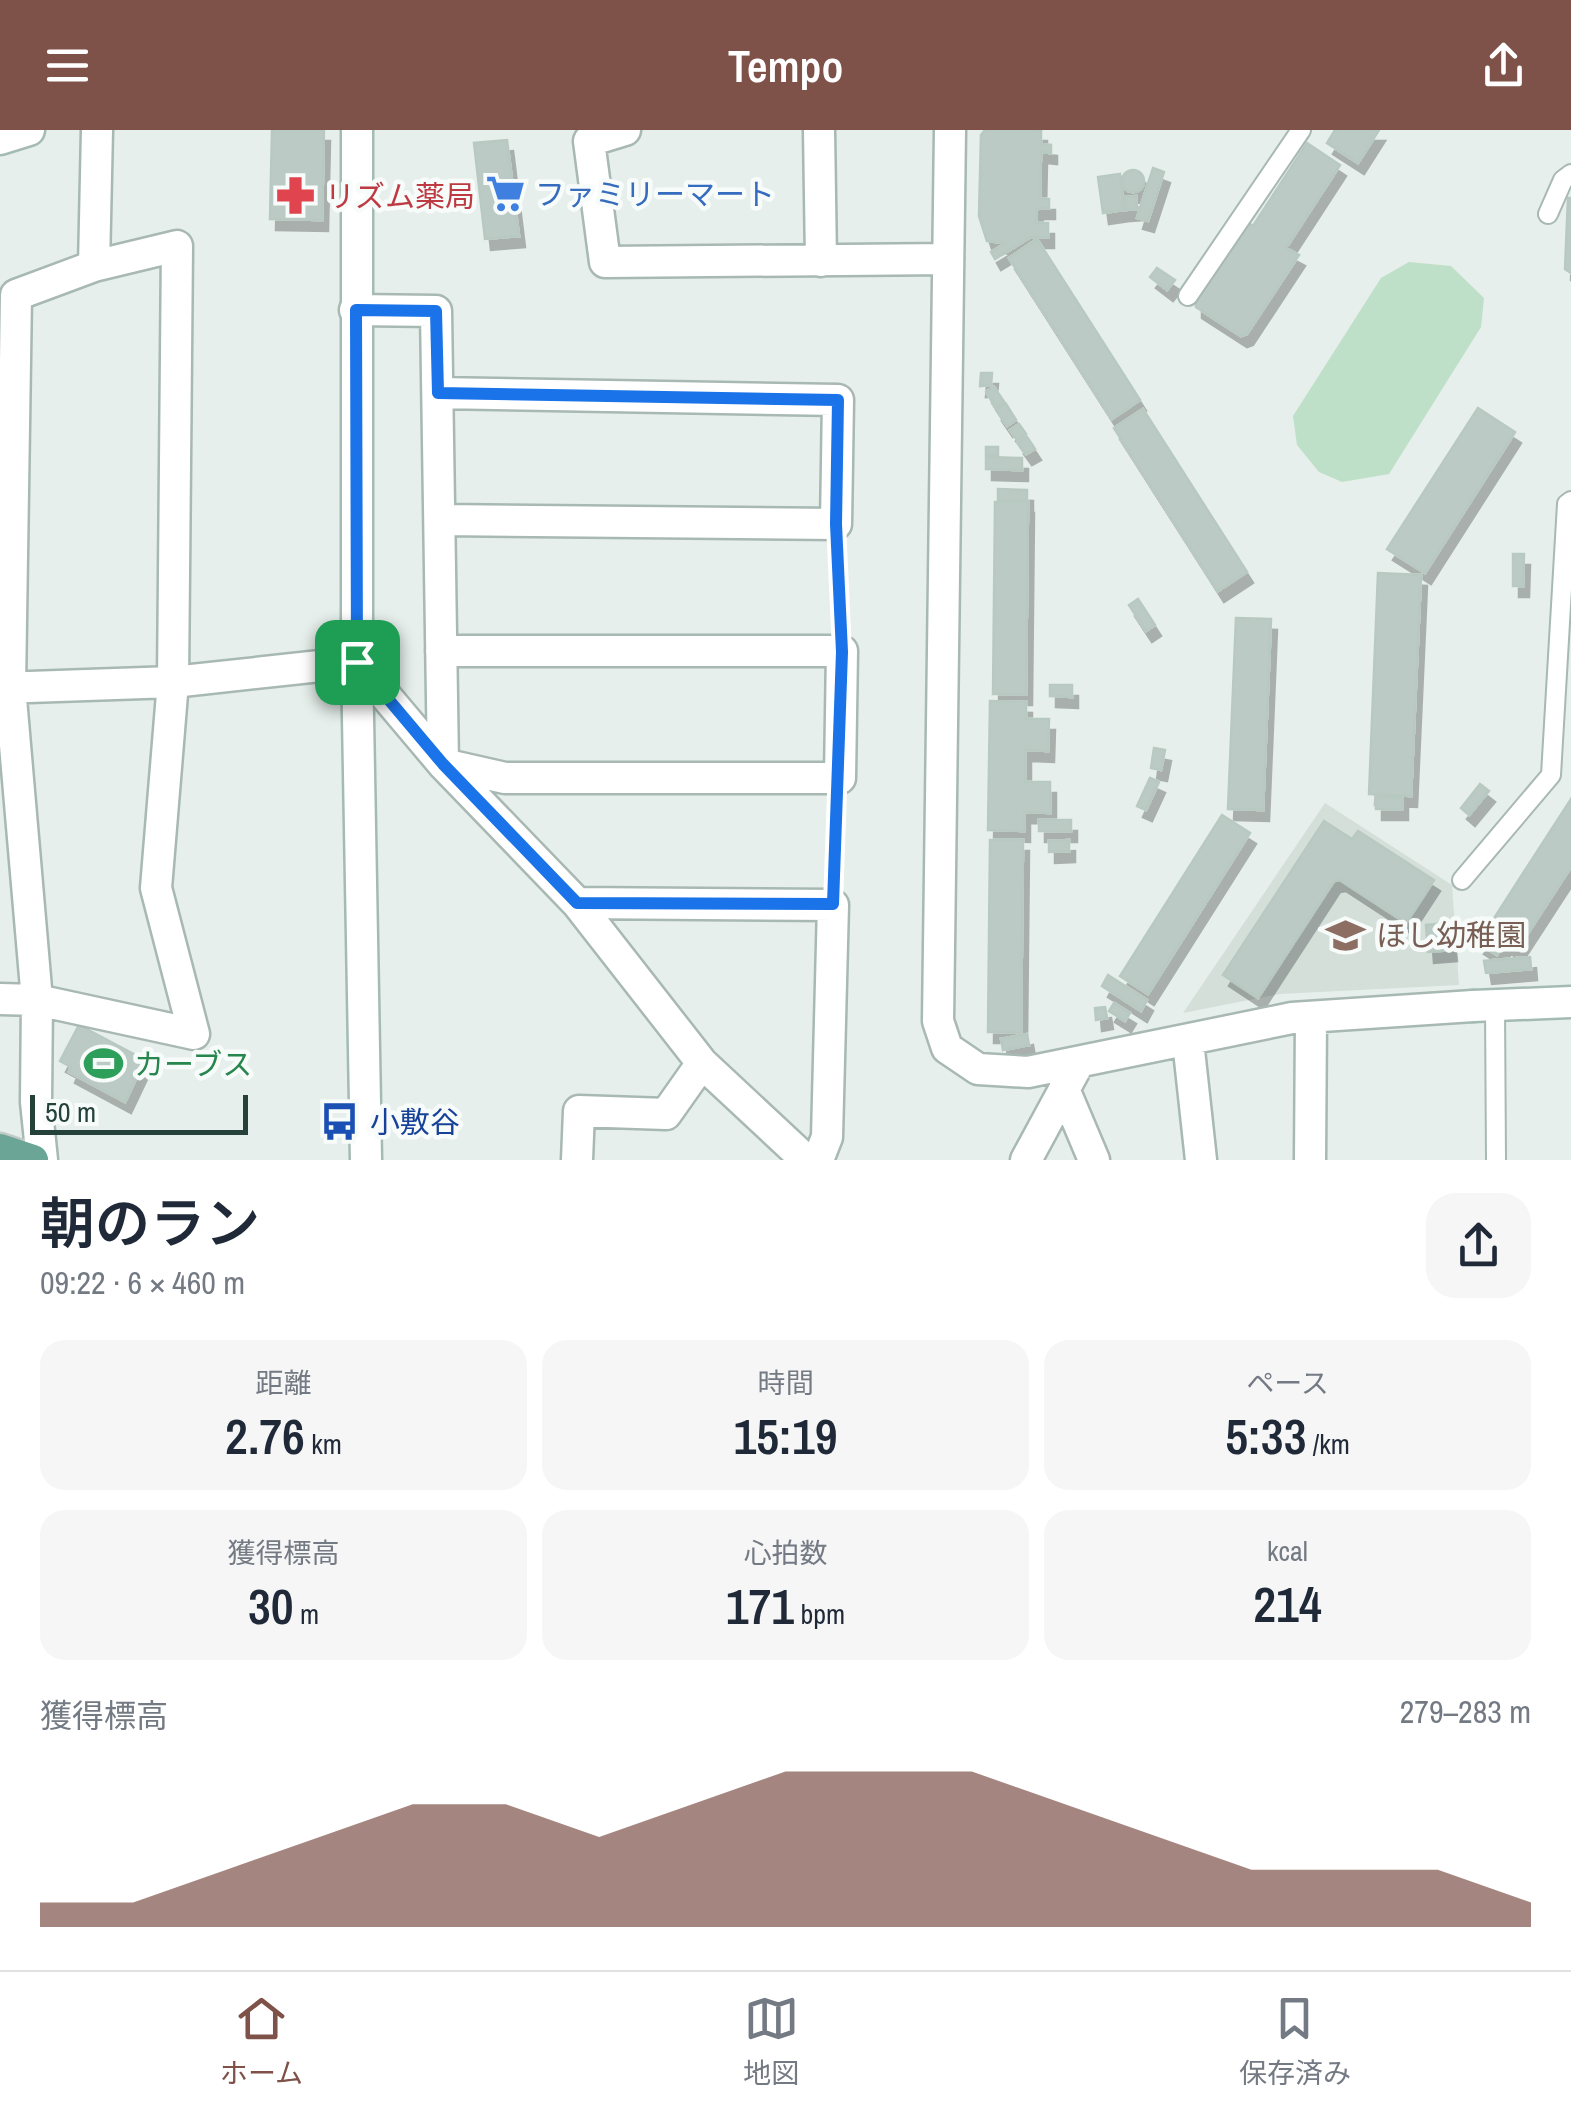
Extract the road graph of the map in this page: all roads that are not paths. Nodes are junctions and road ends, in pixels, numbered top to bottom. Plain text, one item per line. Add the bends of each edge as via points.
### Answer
1 (30, 130) edge
2 (97, 130) edge
3 (357, 130) edge
4 (625, 130) edge
5 (819, 130) edge
6 (950, 130) edge
7 (1301, 130) edge
8 (0, 139) edge
9 (1571, 174) edge
10 (1548, 214) dead end
11 (948, 260) junction
12 (822, 261) junction
13 (94, 266) junction
14 (1188, 296) dead end
15 (356, 310) junction
16 (438, 393) junction
17 (1571, 501) edge
18 (441, 520) junction
19 (442, 651) junction
20 (357, 662) junction
21 (172, 682) junction
22 (5, 687) edge
23 (443, 764) junction
24 (1462, 880) dead end
25 (577, 903) junction
26 (0, 999) edge
27 (36, 1000) junction
28 (1571, 1002) edge
29 (1484, 1006) junction
30 (1311, 1018) junction
31 (1188, 1041) junction
32 (702, 1063) junction
33 (1071, 1077) junction
34 (0, 1148) edge
35 (804, 1158) edge
36 (33, 1160) edge
37 (42, 1160) edge
38 (366, 1160) edge
39 (577, 1160) edge
40 (1026, 1160) edge
41 (1094, 1160) edge
42 (1201, 1160) edge
43 (1310, 1160) edge
44 (1496, 1160) edge

1 - 8 street
2 - 13 street
3 - 15 street
4 - 12 street via 589,141 606,262
5 - 12 street
6 - 11 street
7 - 14 lane
9 - 10 lane
11 - 12 street
11 - 33 street via 938,1021 947,1048 978,1069
13 - 21 street via 177,246
13 - 22 street via 16,294
15 - 16 street via 436,311
15 - 20 street
16 - 18 street
16 - 18 street via 838,400 836,524
17 - 24 lane via 1551,774
18 - 19 street
19 - 23 street
19 - 23 street via 842,652 840,778 505,778
20 - 21 street
20 - 23 street
20 - 38 street
21 - 22 street
21 - 27 street via 156,888 194,1034
22 - 27 street
23 - 25 street
25 - 32 street
25 - 35 street via 833,904 828,1137
26 - 27 street
27 - 37 street
28 - 29 street
29 - 30 street
29 - 44 lane
30 - 31 street
30 - 43 street
31 - 33 street
31 - 42 street
32 - 35 street
32 - 39 street via 666,1114 579,1111
33 - 40 street
33 - 41 street
34 - 36 main road

